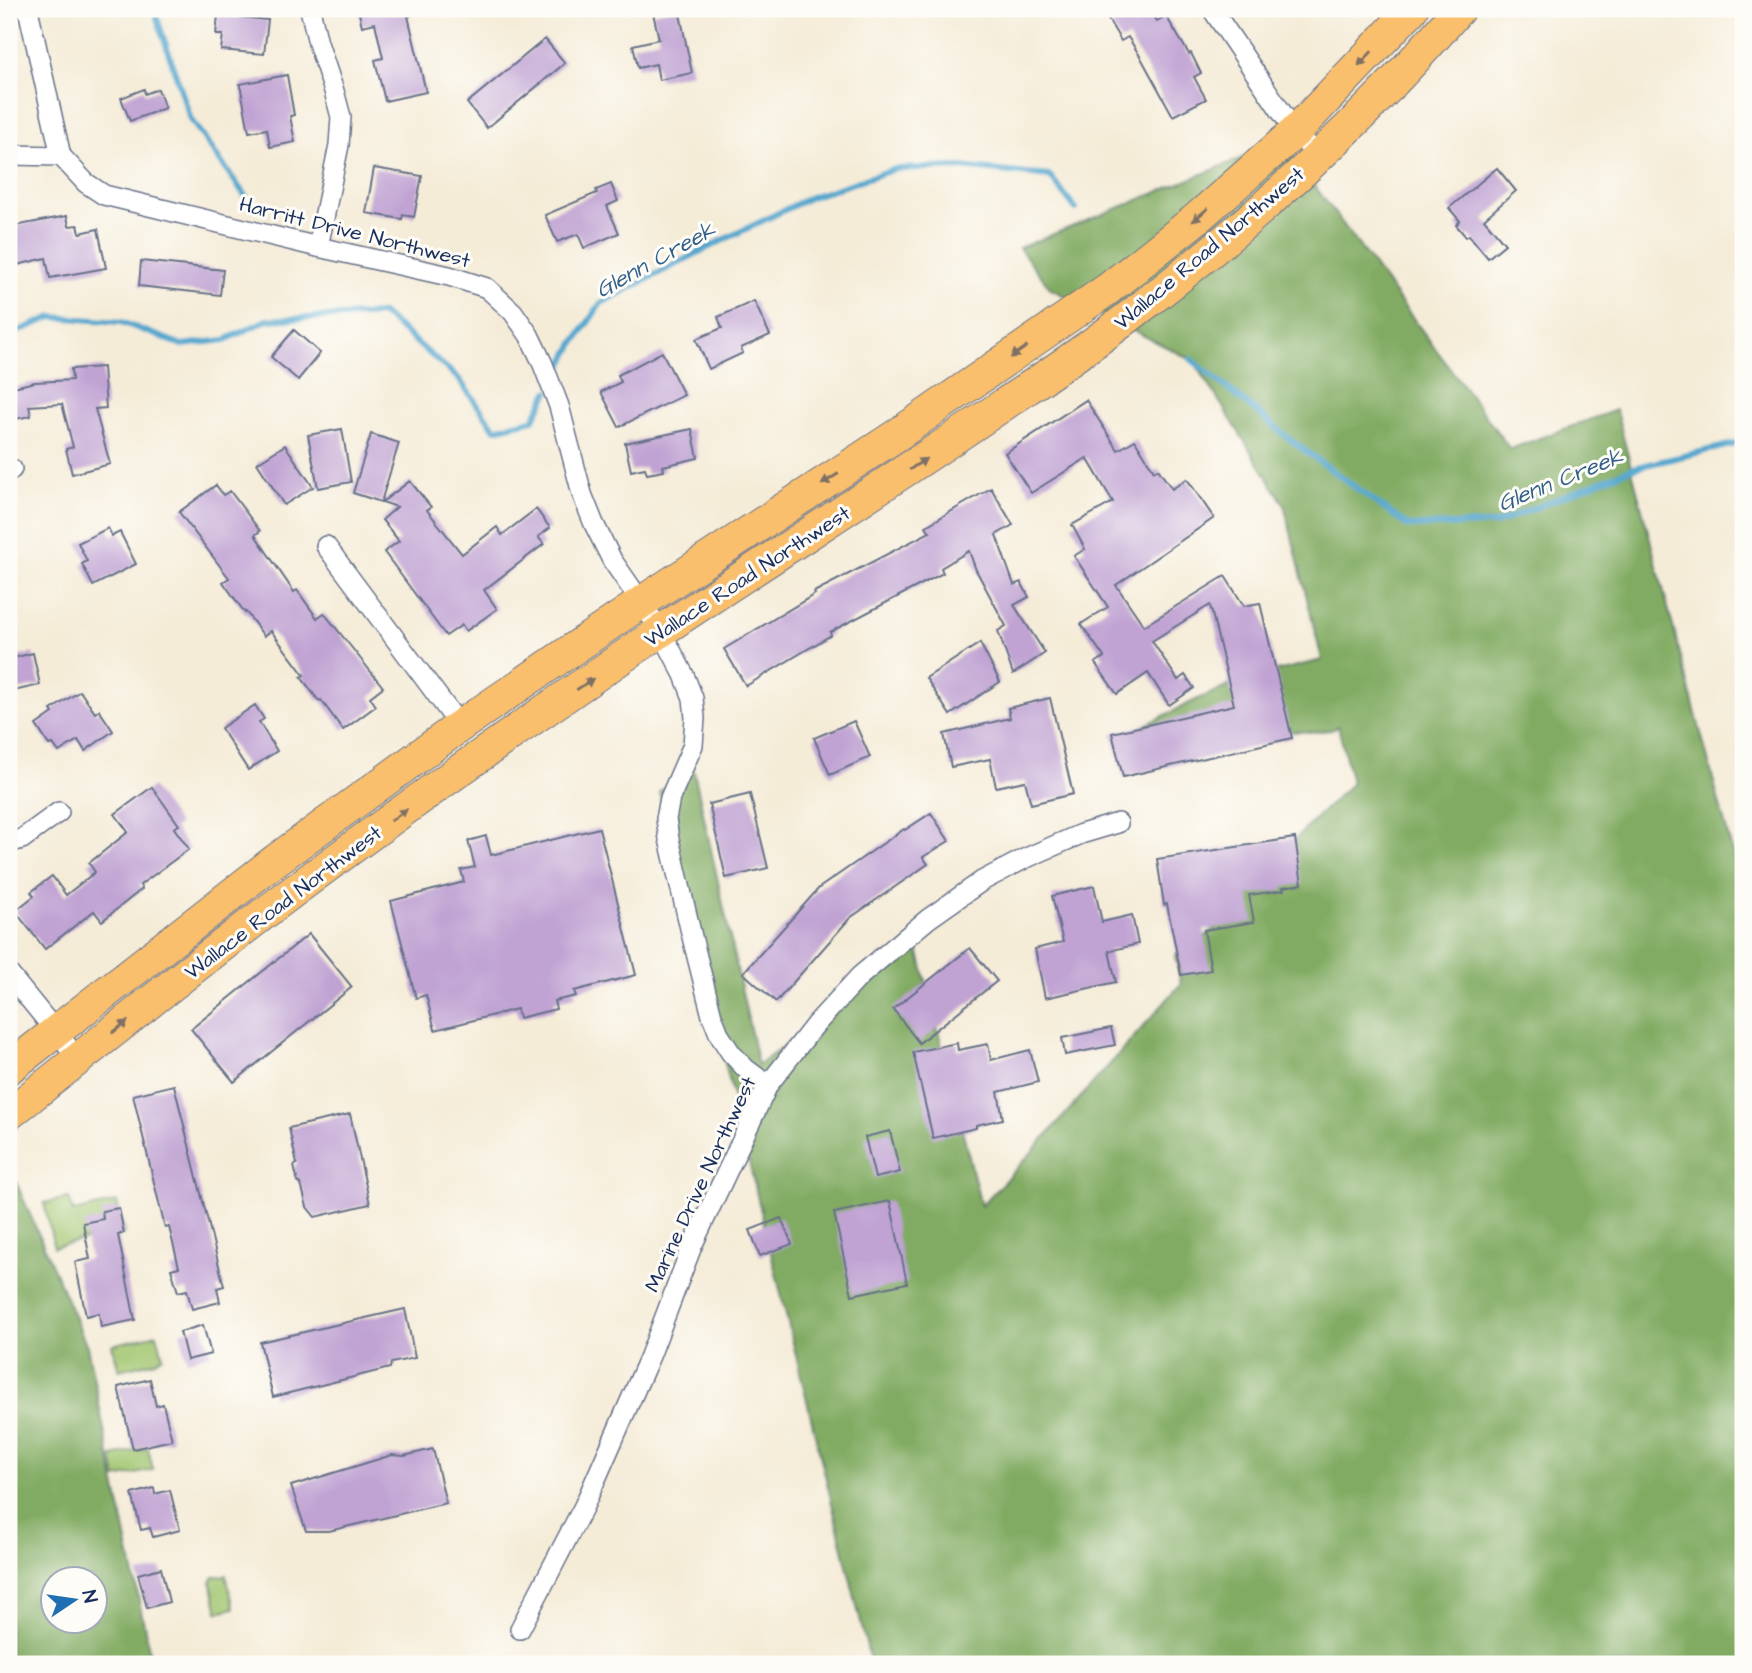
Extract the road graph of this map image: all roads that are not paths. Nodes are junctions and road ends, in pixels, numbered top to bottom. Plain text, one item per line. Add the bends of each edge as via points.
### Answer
1 (28, 9) edge
2 (310, 9) edge
3 (1212, 9) edge
4 (1412, 9) edge
5 (1459, 9) edge
6 (1295, 132) junction
7 (9, 155) edge
8 (61, 156) junction
9 (1319, 157) junction
10 (318, 247) junction
11 (326, 545) dead end
12 (642, 602) junction
13 (662, 631) junction
14 (460, 726) junction
15 (59, 812) dead end
16 (1118, 823) dead end
17 (9, 843) edge
18 (9, 974) edge
19 (56, 1030) junction
20 (78, 1059) junction
21 (9, 1068) edge
22 (768, 1086) junction
23 (9, 1114) edge
24 (520, 1629) dead end

1 - 8 street
2 - 10 street via 341,117
3 - 6 street
4 -> 6 main road, Wallace Road Northwest
5 - 9 main road, Wallace Road Northwest
6 - 9 street
6 -> 12 main road, Wallace Road Northwest via 1108,289 897,435
7 - 8 street
8 - 10 street, Harritt Drive Northwest via 104,195
13 -> 9 main road, Wallace Road Northwest via 915,466 1118,325
10 - 12 street, Harritt Drive Northwest via 487,288 513,312 529,335 559,406 594,524 612,560
11 - 14 street
12 - 13 street, Harritt Drive Northwest
12 - 14 main road, Wallace Road Northwest
20 -> 13 main road, Wallace Road Northwest via 299,887
13 - 22 street, Harritt Drive Northwest via 693,698 695,718 692,745 670,798 669,839 720,1036 746,1069
14 - 19 main road, Wallace Road Northwest via 276,860
15 - 17 street
16 - 22 street, Marine Drive Northwest via 1024,859 982,881 928,919 860,976
18 - 19 street
19 - 20 street
19 - 21 main road, Wallace Road Northwest
20 - 23 main road, Wallace Road Northwest
22 - 24 street, Marine Drive Northwest via 692,1246 584,1506

